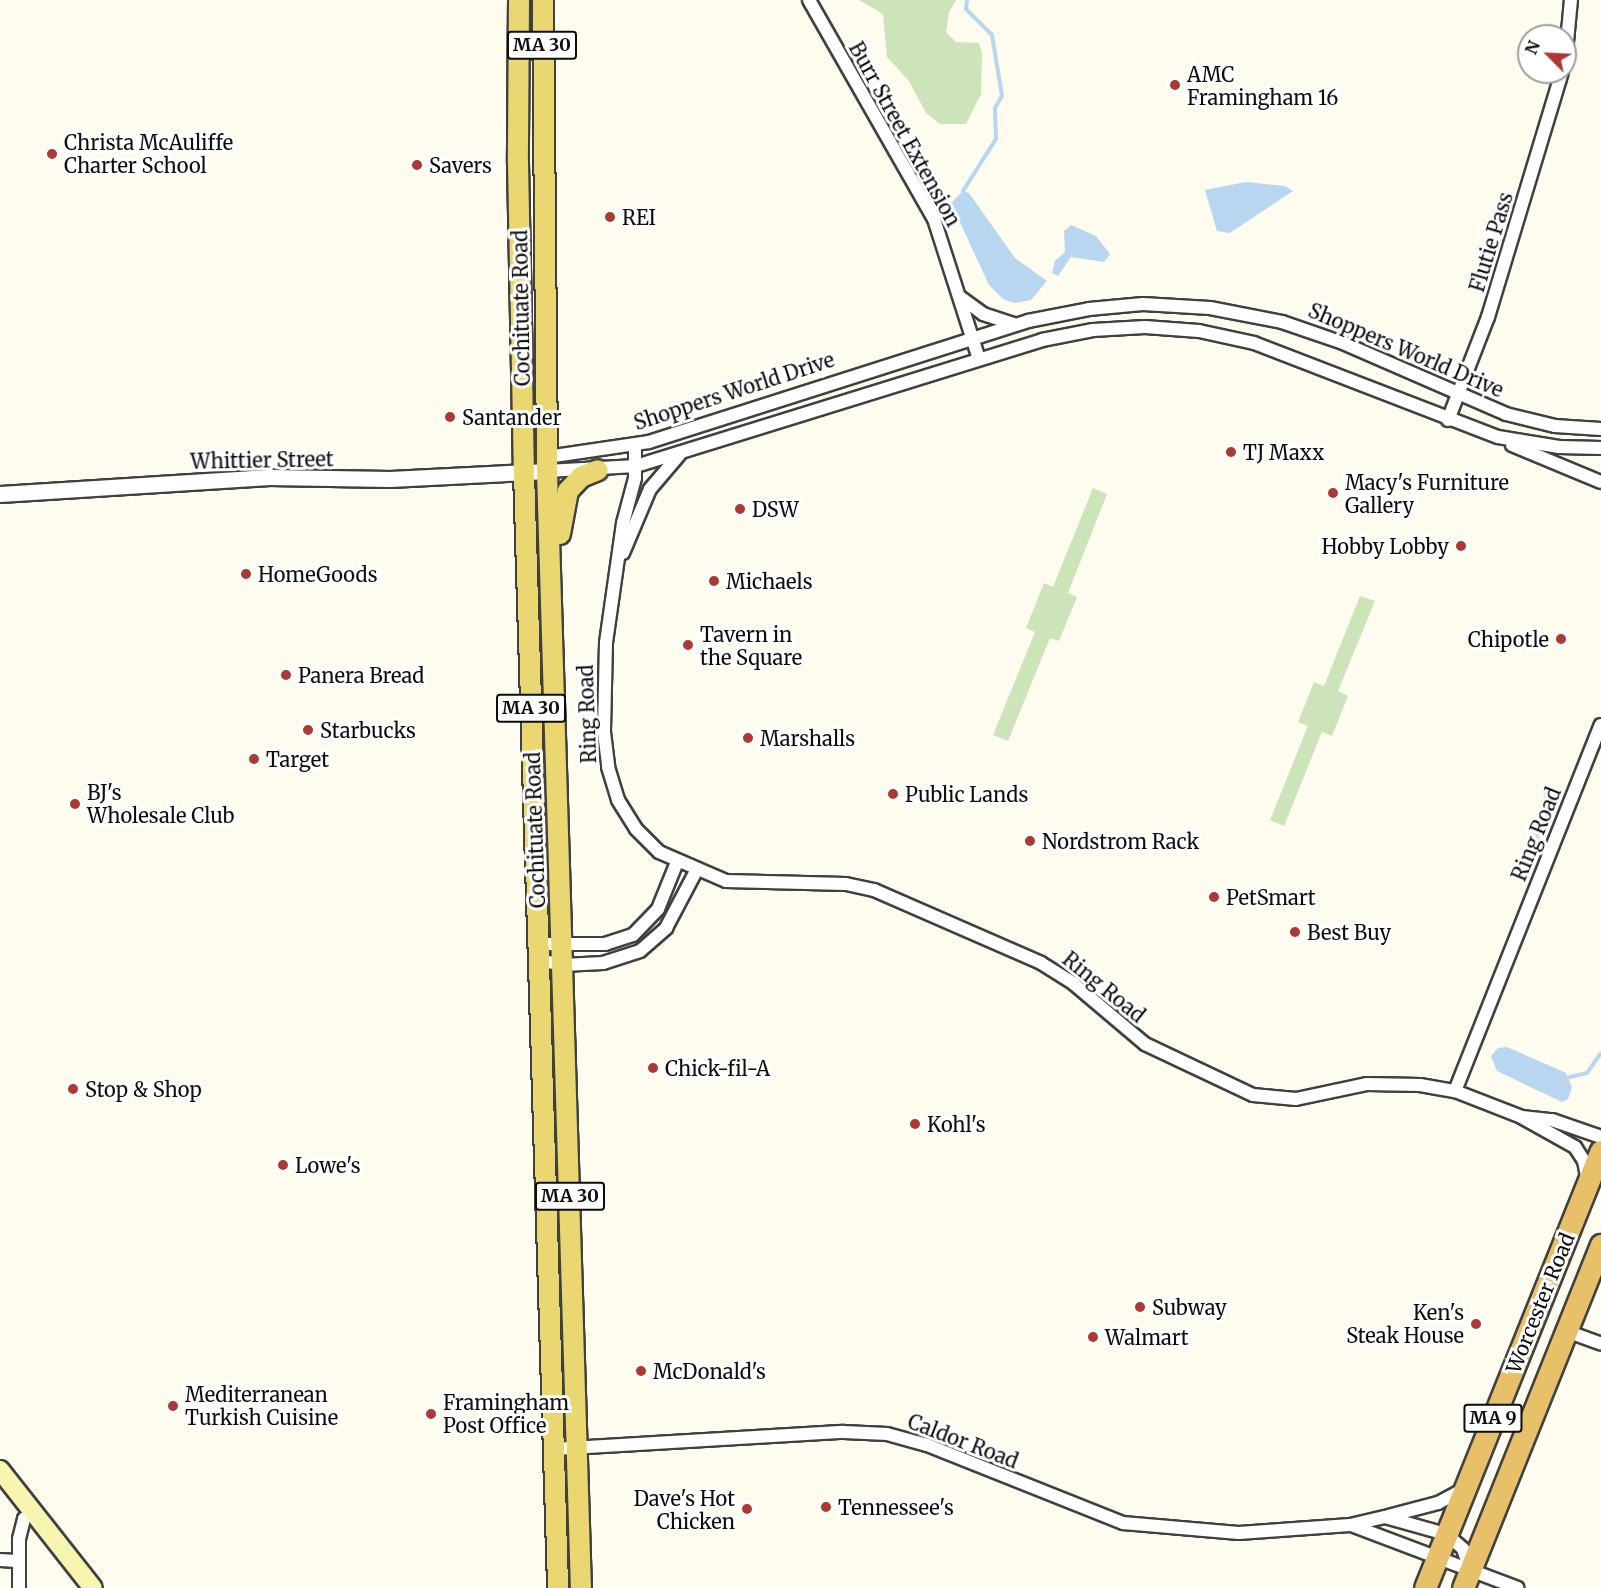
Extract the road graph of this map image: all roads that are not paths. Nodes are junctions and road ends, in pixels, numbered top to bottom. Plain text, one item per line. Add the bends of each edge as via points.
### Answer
1 (519, 0) edge
2 (543, 0) edge
3 (809, 0) edge
4 (1571, 0) edge
5 (1569, 24) edge
6 (1559, 84) edge
7 (960, 296) junction
8 (1015, 324) junction
9 (972, 338) junction
10 (979, 359) junction
11 (1458, 395) junction
12 (1448, 420) junction
13 (1601, 429) edge
14 (1481, 431) junction
15 (634, 446) junction
16 (1601, 448) edge
17 (687, 450) junction
18 (547, 464) junction
19 (636, 466) junction
20 (598, 470) junction
21 (524, 472) junction
22 (1601, 482) edge
23 (0, 494) edge
24 (616, 574) junction
25 (553, 635) junction
26 (1601, 725) edge
27 (677, 862) junction
28 (696, 871) junction
29 (562, 944) junction
30 (539, 952) junction
31 (563, 965) junction
32 (1455, 1091) junction
33 (1522, 1117) junction
34 (1601, 1137) edge
35 (1601, 1151) edge
36 (1585, 1191) junction
37 (1601, 1245) edge
38 (1566, 1331) junction
39 (1601, 1344) edge
40 (577, 1448) junction
41 (554, 1449) junction
42 (1, 1471) edge
43 (1468, 1481) junction
44 (32, 1511) junction
45 (1384, 1516) junction
46 (1350, 1525) junction
47 (1446, 1534) junction
48 (1437, 1556) junction
49 (0, 1560) edge
50 (17, 1561) junction
51 (1466, 1579) edge
52 (19, 1588) edge
53 (93, 1588) edge
54 (558, 1588) edge
55 (581, 1588) edge
56 (1425, 1588) edge
57 (1518, 1588) edge

1 - 21 main road, Cochituate Road / MA 30
2 - 18 main road, Cochituate Road / MA 30
3 - 7 street, Burr Street Extension via 931,213
4 - 5 street
6 - 11 street, Flutie Pass via 1491,307
7 - 8 street via 983,314
7 - 9 street, Burr Street Extension
8 - 9 street, Shoppers World Drive
8 - 11 street, Shoppers World Drive via 1131,305 1184,305 1239,312 1321,334
9 - 10 street, Burr Street Extension
9 - 15 street, Shoppers World Drive
10 - 12 street, Shoppers World Drive via 1093,330 1152,327 1199,331 1273,350
10 - 17 street, Shoppers World Drive
11 - 12 street, Flutie Pass
11 - 13 street, Shoppers World Drive via 1532,422
12 - 14 street, Shoppers World Drive
14 - 16 street, Shoppers World Drive via 1530,443
14 - 22 street, Shoppers World Drive
15 - 18 street, Shoppers World Drive
15 - 19 street, Ring Road
17 - 19 street, Shoppers World Drive
17 - 24 street, Ring Road via 655,481
18 - 20 street, Shoppers World Drive
18 - 21 street, Shoppers World Drive
18 - 25 main road, Cochituate Road / MA 30
19 - 20 street, Shoppers World Drive
19 - 24 street, Ring Road
20 - 25 main road via 576,481 563,504
21 - 23 street, Whittier Street via 390,479 268,477
21 - 30 main road, Cochituate Road / MA 30
24 - 27 street, Ring Road via 603,677 608,767 618,800 636,829 659,852
25 - 29 main road, Cochituate Road / MA 30
26 - 32 street, Ring Road
27 - 28 street, Ring Road
27 - 29 street via 658,909 633,935 605,944
28 - 31 street via 672,920 648,946 618,960
28 - 32 street, Ring Road via 726,881 839,884 874,890 1041,963 1074,984 1145,1044 1253,1095 1304,1099 1382,1083
29 - 30 street
29 - 31 main road, Cochituate Road / MA 30
30 - 31 street
30 - 41 main road, Cochituate Road / MA 30
31 - 40 main road, Cochituate Road / MA 30
32 - 33 street, Ring Road
33 - 34 street, Ring Road via 1552,1120
33 - 36 street via 1577,1150 1586,1166
35 - 36 highway, Worcester Road / MA 9
36 - 43 highway, Worcester Road / MA 9
37 - 38 highway, Worcester Road / MA 9
38 - 39 street
38 - 51 highway, Worcester Road / MA 9
40 - 41 street, Caldor Road
40 - 46 street, Caldor Road via 879,1433 920,1442 1123,1523 1226,1534
40 - 55 main road, Cochituate Road / MA 30
41 - 54 main road, Cochituate Road / MA 30
42 - 44 main road
43 - 45 street, Caldor Road via 1448,1499
43 - 47 highway, Worcester Road / MA 9
44 - 50 street via 23,1523
44 - 53 main road
45 - 46 street, Caldor Road
45 - 47 street
46 - 48 street, Caldor Road
47 - 48 highway, Worcester Road / MA 9
47 - 51 street via 1463,1549
48 - 51 street, Caldor Road
48 - 56 highway, Worcester Road / MA 9
49 - 50 street
50 - 52 street
51 - 57 street, Caldor Road

